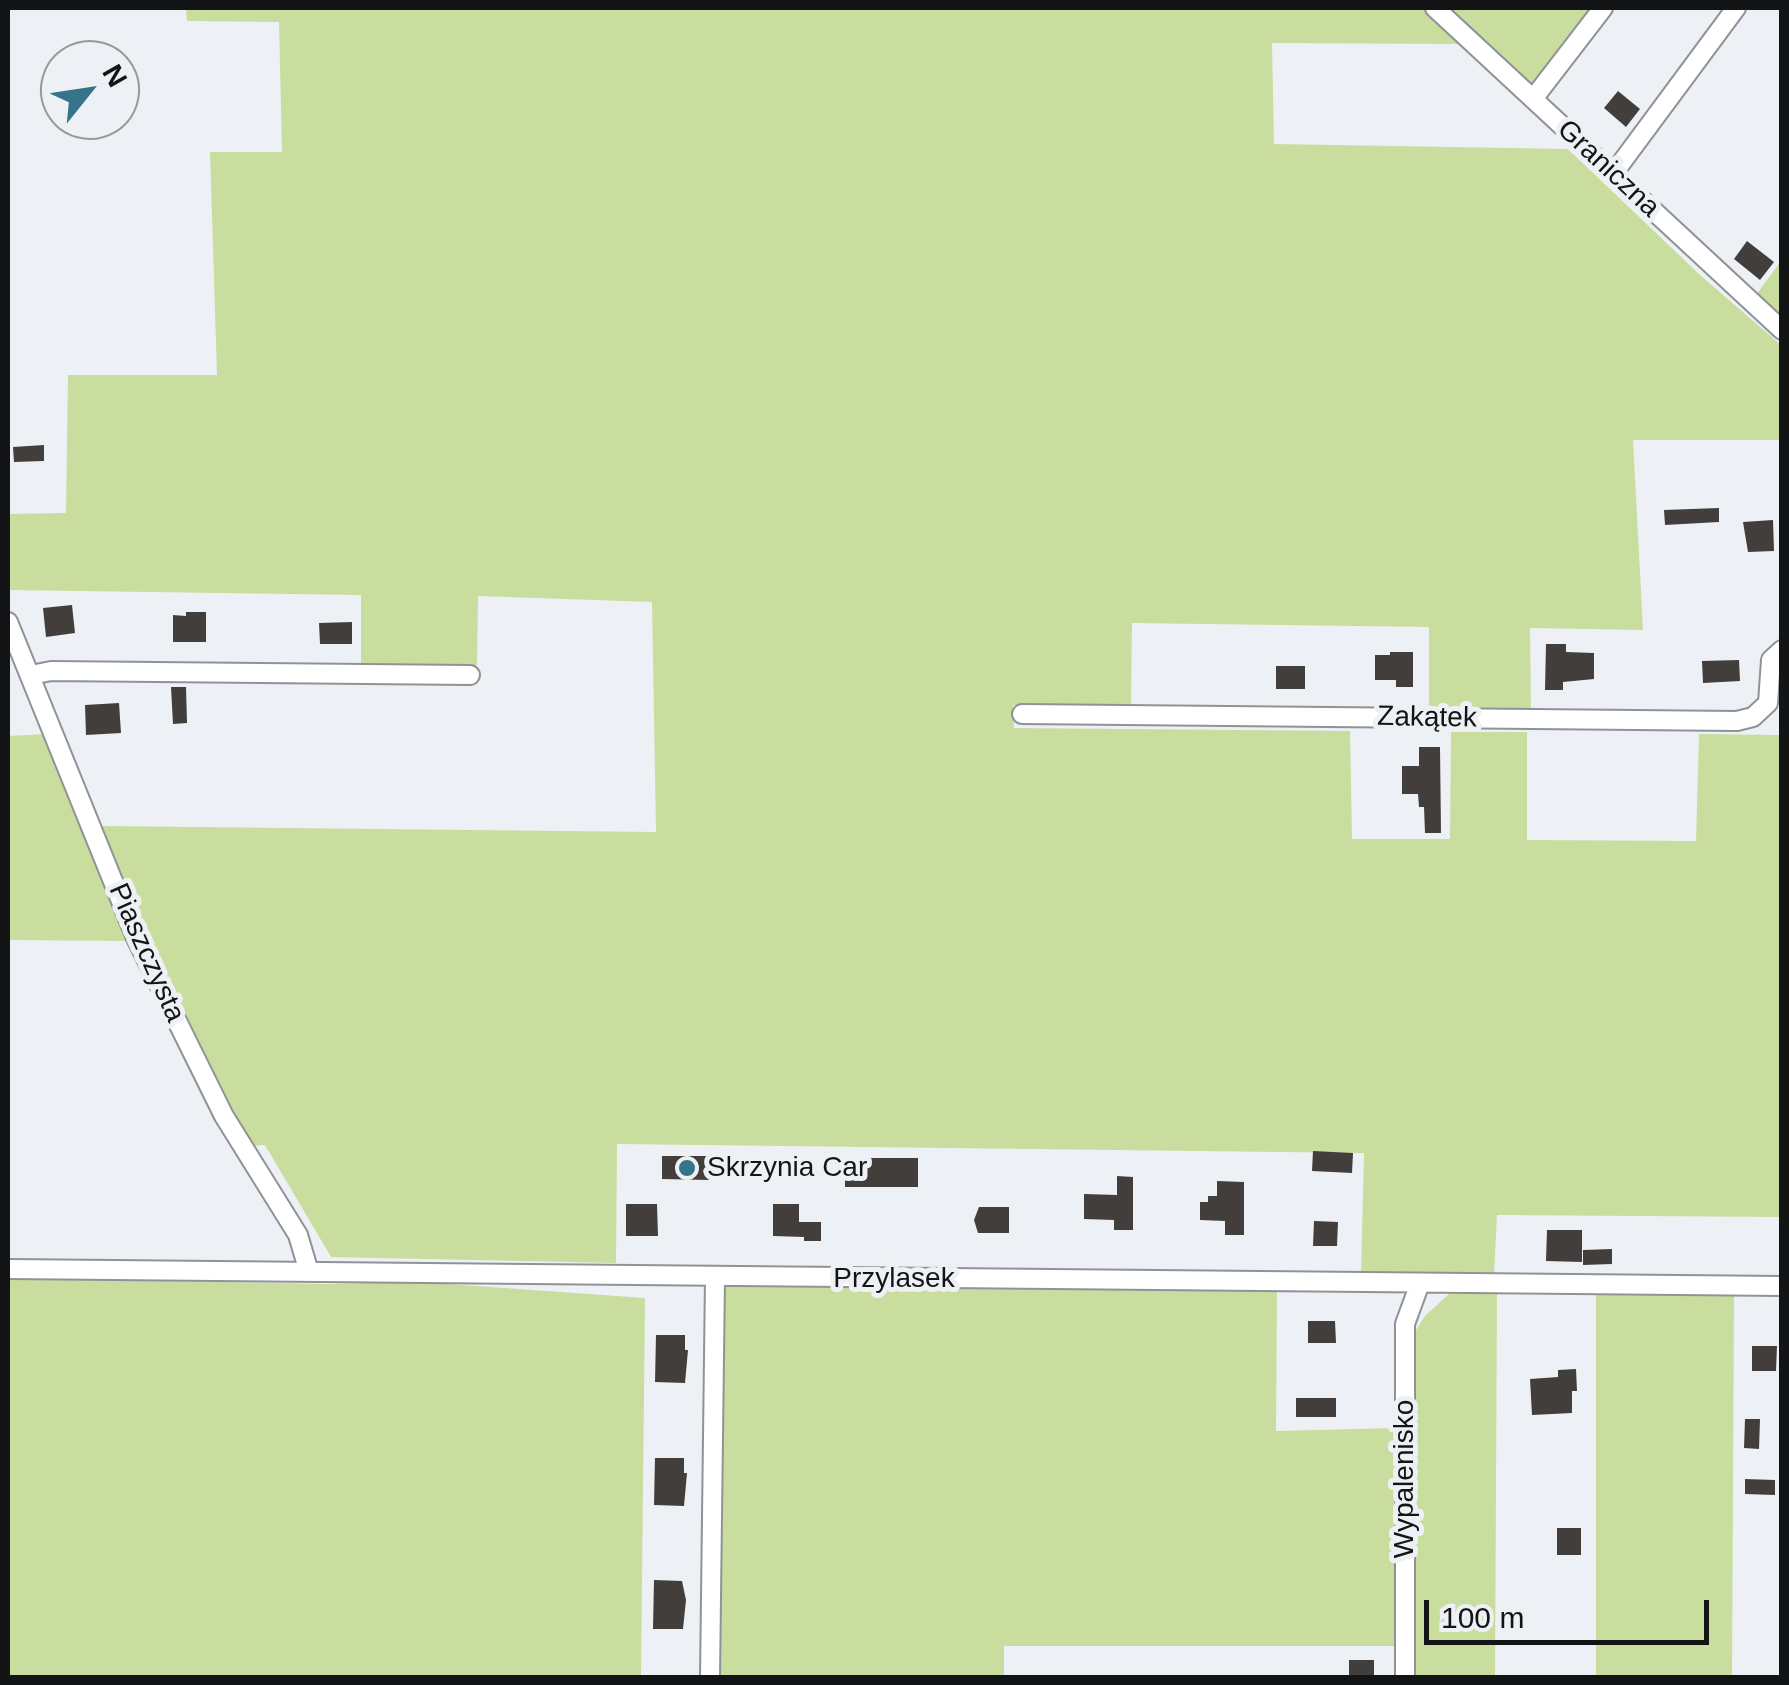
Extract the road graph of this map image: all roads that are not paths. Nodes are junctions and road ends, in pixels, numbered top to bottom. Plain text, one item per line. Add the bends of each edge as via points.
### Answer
1 (1435, 8) edge
2 (1603, 8) edge
3 (1736, 8) edge
4 (1533, 99) junction
5 (1613, 174) junction
6 (1782, 330) edge
7 (8, 622) edge
8 (1782, 650) edge
9 (31, 675) junction
10 (470, 675) dead end
11 (1022, 714) dead end
12 (8, 1269) edge
13 (309, 1272) junction
14 (716, 1277) junction
15 (1420, 1283) junction
16 (1782, 1286) edge
17 (710, 1678) edge
18 (1405, 1678) edge

1 - 4 street, Graniczna
2 - 4 street
3 - 5 street
4 - 5 street, Graniczna
5 - 6 street, Graniczna
7 - 9 street, Piaszczysta
8 - 11 street, Zakątek via 1771,660 1768,703 1738,721
9 - 10 street
9 - 13 street, Piaszczysta via 136,938 224,1116 298,1234
12 - 13 street, Przylasek
13 - 14 street, Przylasek
14 - 15 street, Przylasek
14 - 17 street
15 - 16 street, Przylasek
15 - 18 street, Wypalenisko via 1405,1324

